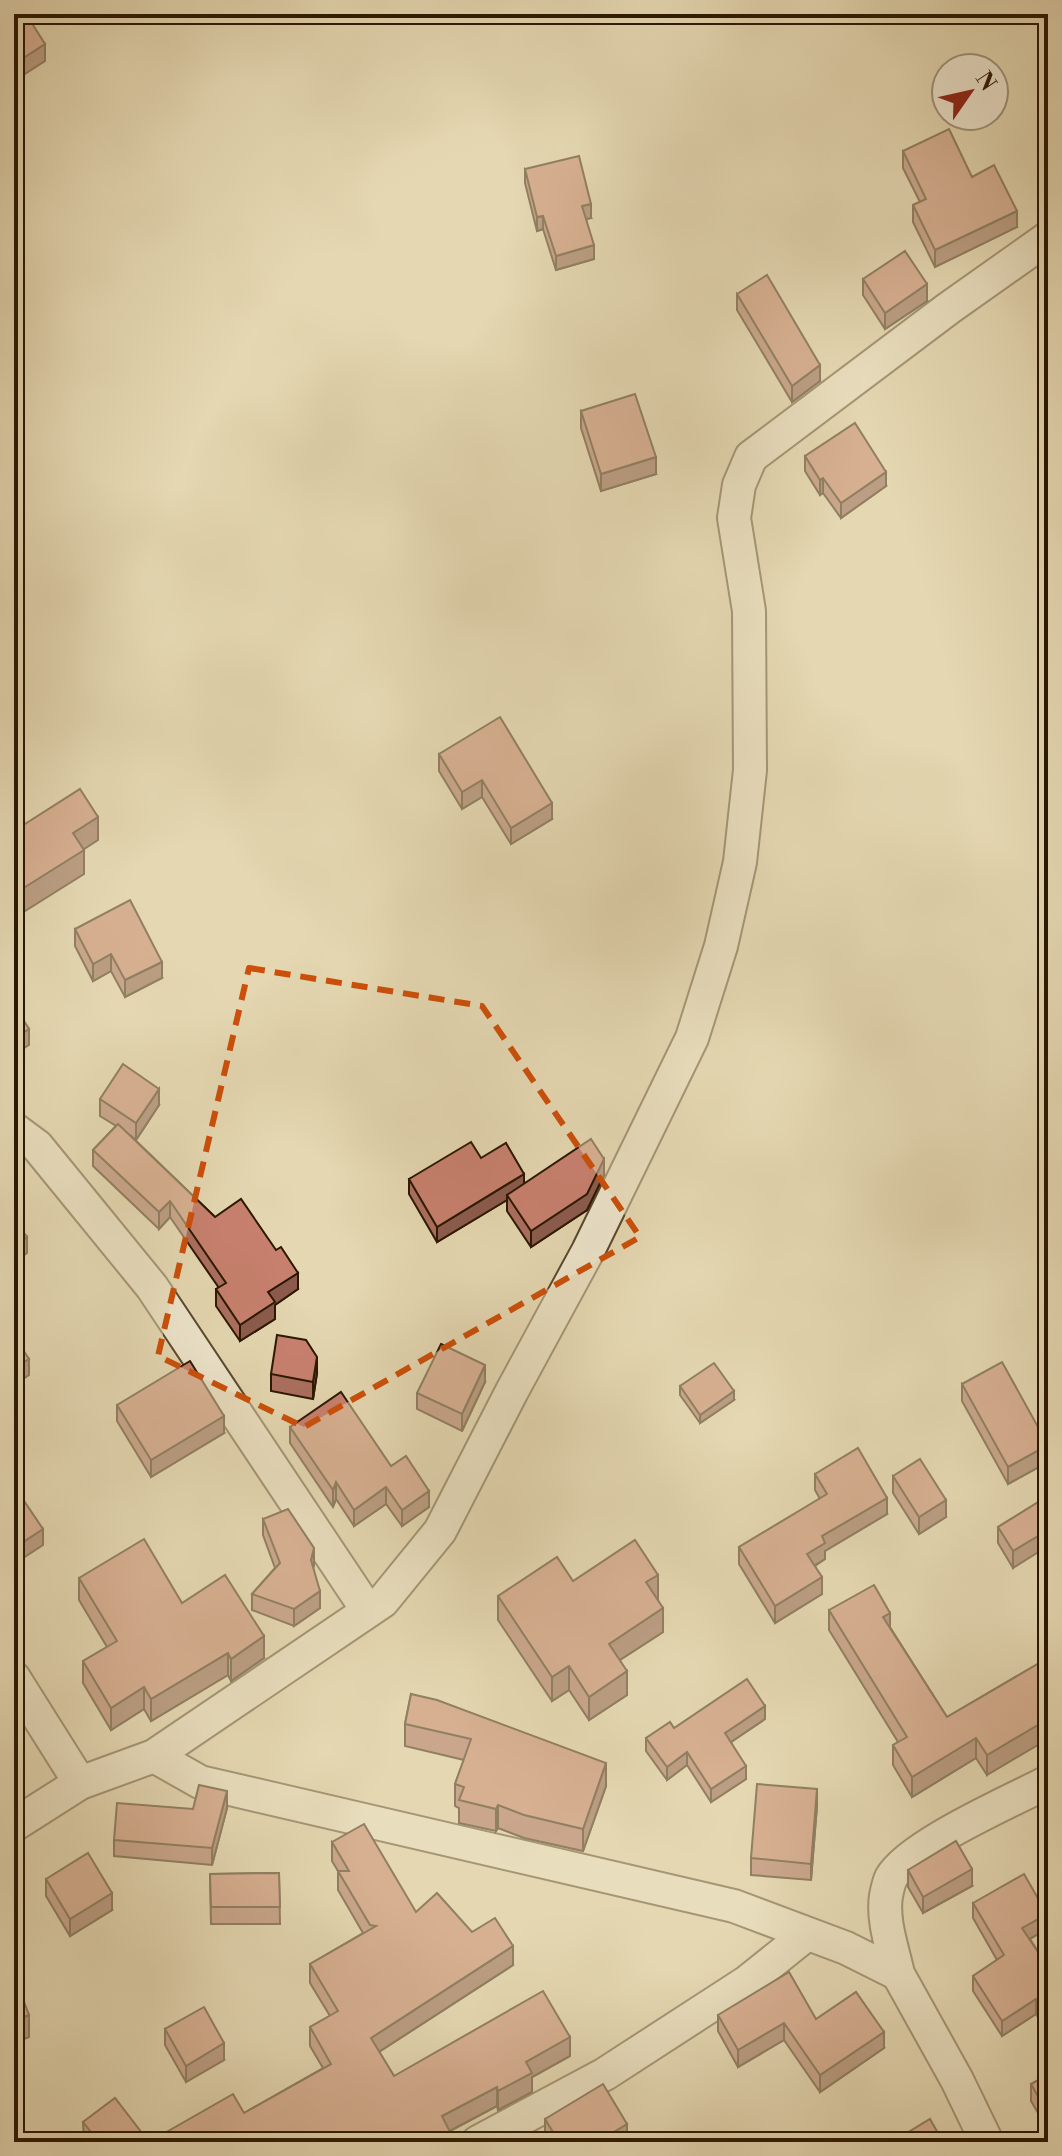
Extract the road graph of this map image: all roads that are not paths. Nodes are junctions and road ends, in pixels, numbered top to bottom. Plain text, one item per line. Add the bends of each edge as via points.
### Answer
1 (1048, 238) edge
2 (14, 1129) edge
3 (368, 1611) junction
4 (14, 1678) edge
5 (154, 1756) junction
6 (1048, 1782) edge
7 (80, 1783) junction
8 (14, 1825) edge
9 (807, 1934) junction
10 (898, 1974) junction
11 (478, 2142) edge
12 (987, 2142) edge

1 - 3 street via 751,457 739,485 734,518 749,611 750,770 742,846 721,946 692,1038 588,1251 440,1531 383,1601
2 - 3 street via 37,1146 152,1287
3 - 5 street
4 - 7 street
5 - 7 street
5 - 9 street via 200,1782 734,1906
6 - 10 street via 941,1838 892,1876 887,1926
7 - 8 street
9 - 10 street
9 - 11 street via 747,1982 605,2074
10 - 12 street

